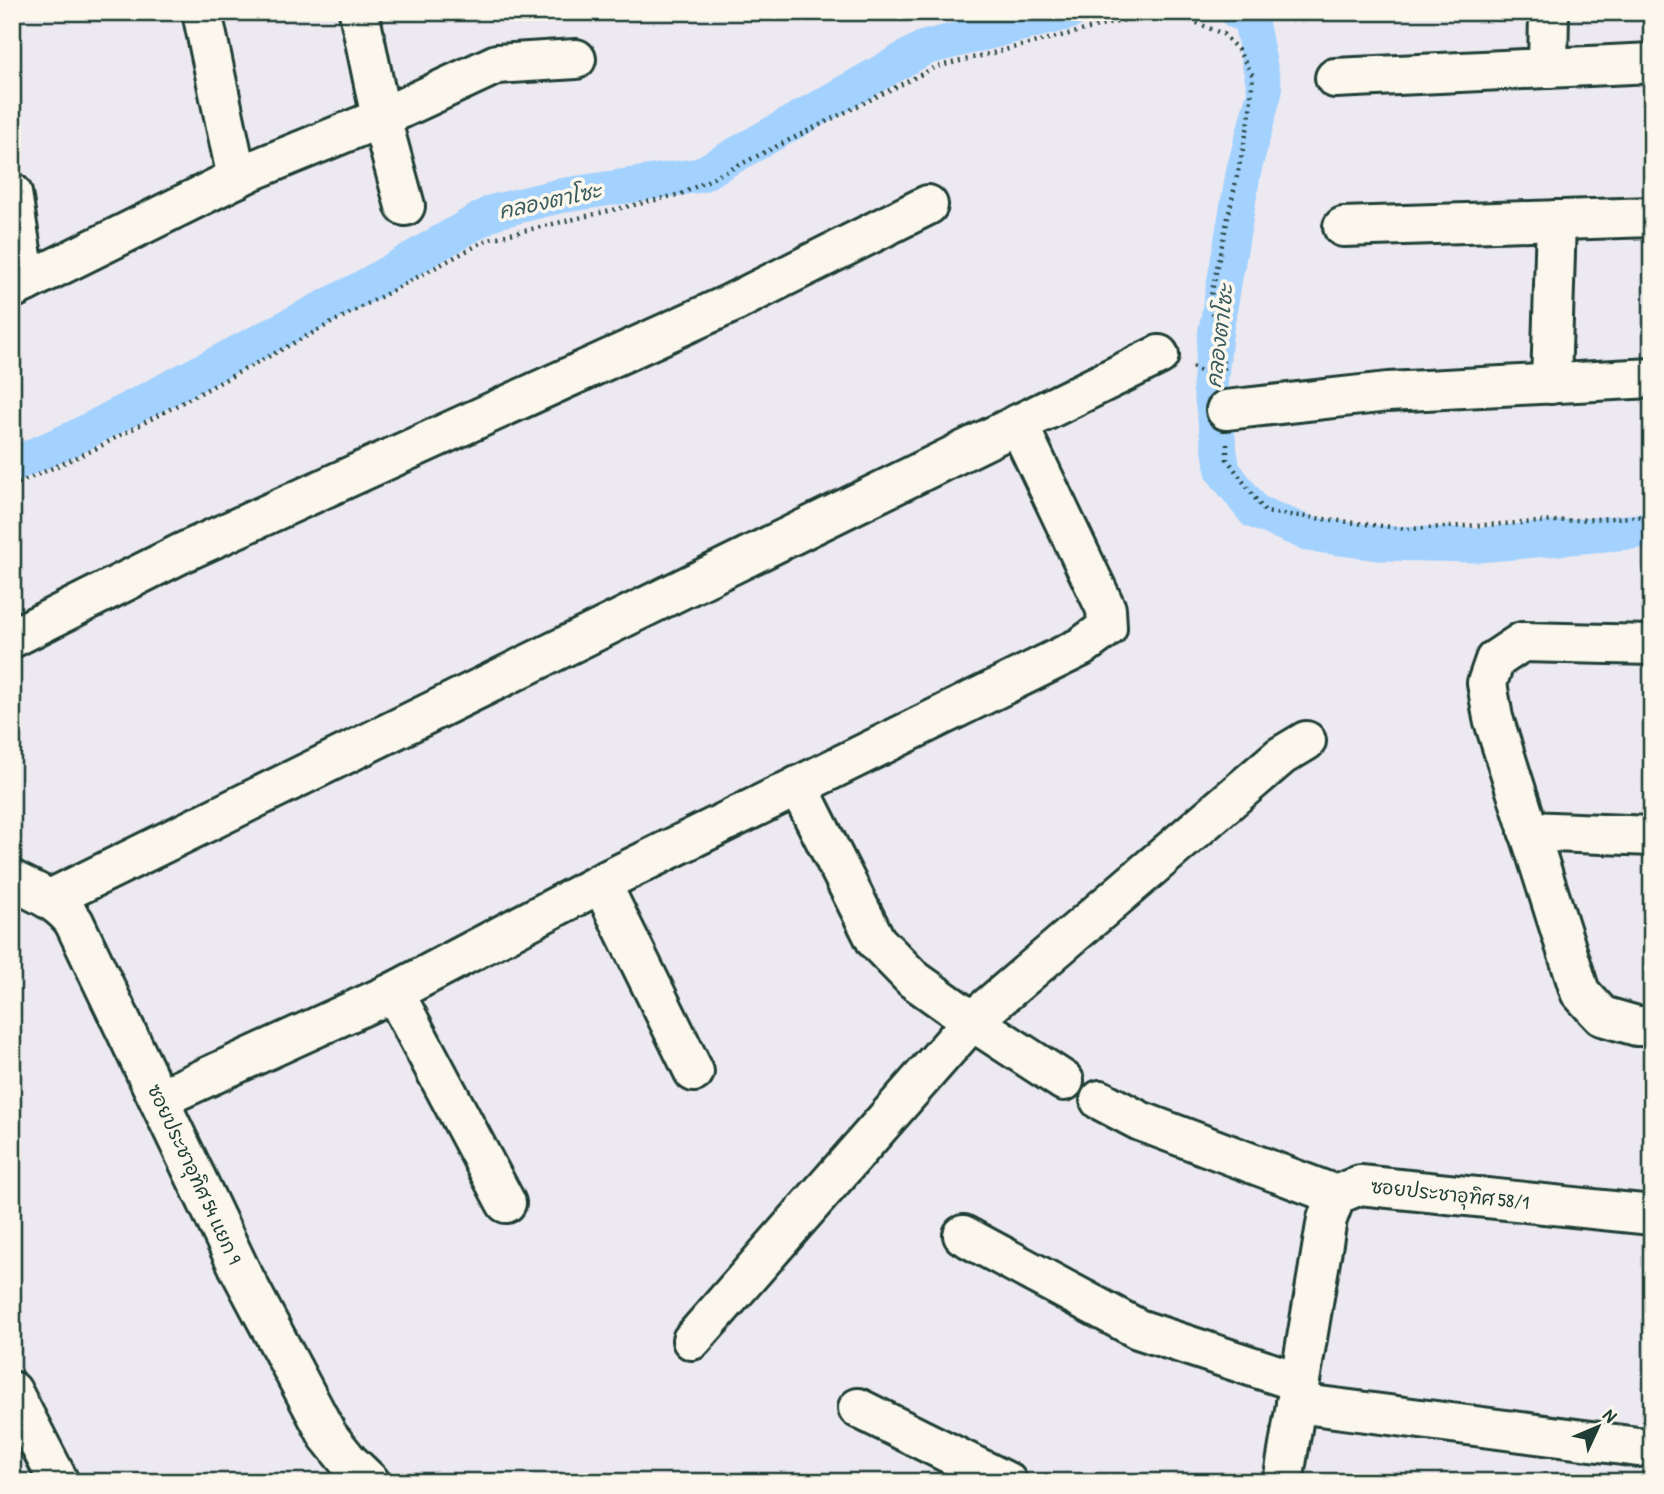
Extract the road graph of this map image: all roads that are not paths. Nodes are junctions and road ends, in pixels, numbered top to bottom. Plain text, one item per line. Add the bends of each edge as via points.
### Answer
1 (202, 12) edge
2 (359, 12) edge
3 (1549, 12) edge
4 (576, 59) dead end
5 (1652, 63) edge
6 (1548, 68) junction
7 (1335, 78) dead end
8 (381, 118) junction
9 (237, 178) junction
10 (12, 192) edge
11 (928, 205) dead end
12 (405, 206) dead end
13 (1652, 217) edge
14 (1556, 220) junction
15 (1343, 227) dead end
16 (19, 286) edge
17 (1159, 355) dead end
18 (1652, 378) edge
19 (1551, 384) junction
20 (1226, 392) road end
21 (1018, 424) junction
22 (12, 638) edge
23 (1652, 645) edge
24 (1306, 741) dead end
25 (798, 786) junction
26 (1528, 831) junction
27 (1652, 836) edge
28 (12, 880) edge
29 (601, 883) junction
30 (50, 899) junction
31 (394, 992) junction
32 (972, 1021) junction
33 (1652, 1026) edge
34 (694, 1072) dead end
35 (1064, 1081) dead end
36 (159, 1099) junction
37 (1100, 1100) dead end
38 (1336, 1195) junction
39 (506, 1203) dead end
40 (1652, 1215) edge
41 (963, 1235) dead end
42 (692, 1340) dead end
43 (12, 1391) edge
44 (1298, 1393) junction
45 (858, 1408) dead end
46 (1638, 1447) dead end
47 (59, 1482) edge
48 (370, 1482) edge
49 (1007, 1482) edge
50 (1283, 1482) edge

1 - 9 street
2 - 8 street
3 - 6 street
4 - 8 street via 497,64
5 - 6 street
6 - 7 street
8 - 9 street
8 - 12 street
9 - 16 street
10 - 16 street
11 - 22 street via 730,304 184,552
13 - 14 street
14 - 15 street
14 - 19 street
17 - 21 street
18 - 19 street
19 - 20 street via 1388,392
21 - 25 street via 1106,609 1107,628 1082,647
21 - 30 street
23 - 26 street via 1522,642 1495,660 1487,683 1493,718
24 - 32 street via 1281,756
25 - 29 street
25 - 32 street via 876,941 913,979
26 - 27 street
26 - 33 street via 1580,992 1602,1016
28 - 30 street, ซอยประชาอุทิศ 54 แยก 9
29 - 31 street
29 - 34 street
30 - 36 street, ซอยประชาอุทิศ 54 แยก 9 via 74,922
31 - 36 street
31 - 39 street
32 - 35 street
32 - 42 street
36 - 48 street, ซอยประชาอุทิศ 54 แยก 9 via 239,1268 328,1437
37 - 38 street via 1140,1121
38 - 40 street, ซอยประชาอุทิศ 58/1 via 1360,1185
38 - 44 street via 1327,1219
41 - 44 street via 1138,1329
43 - 47 street
44 - 46 street
44 - 50 street
45 - 49 street

